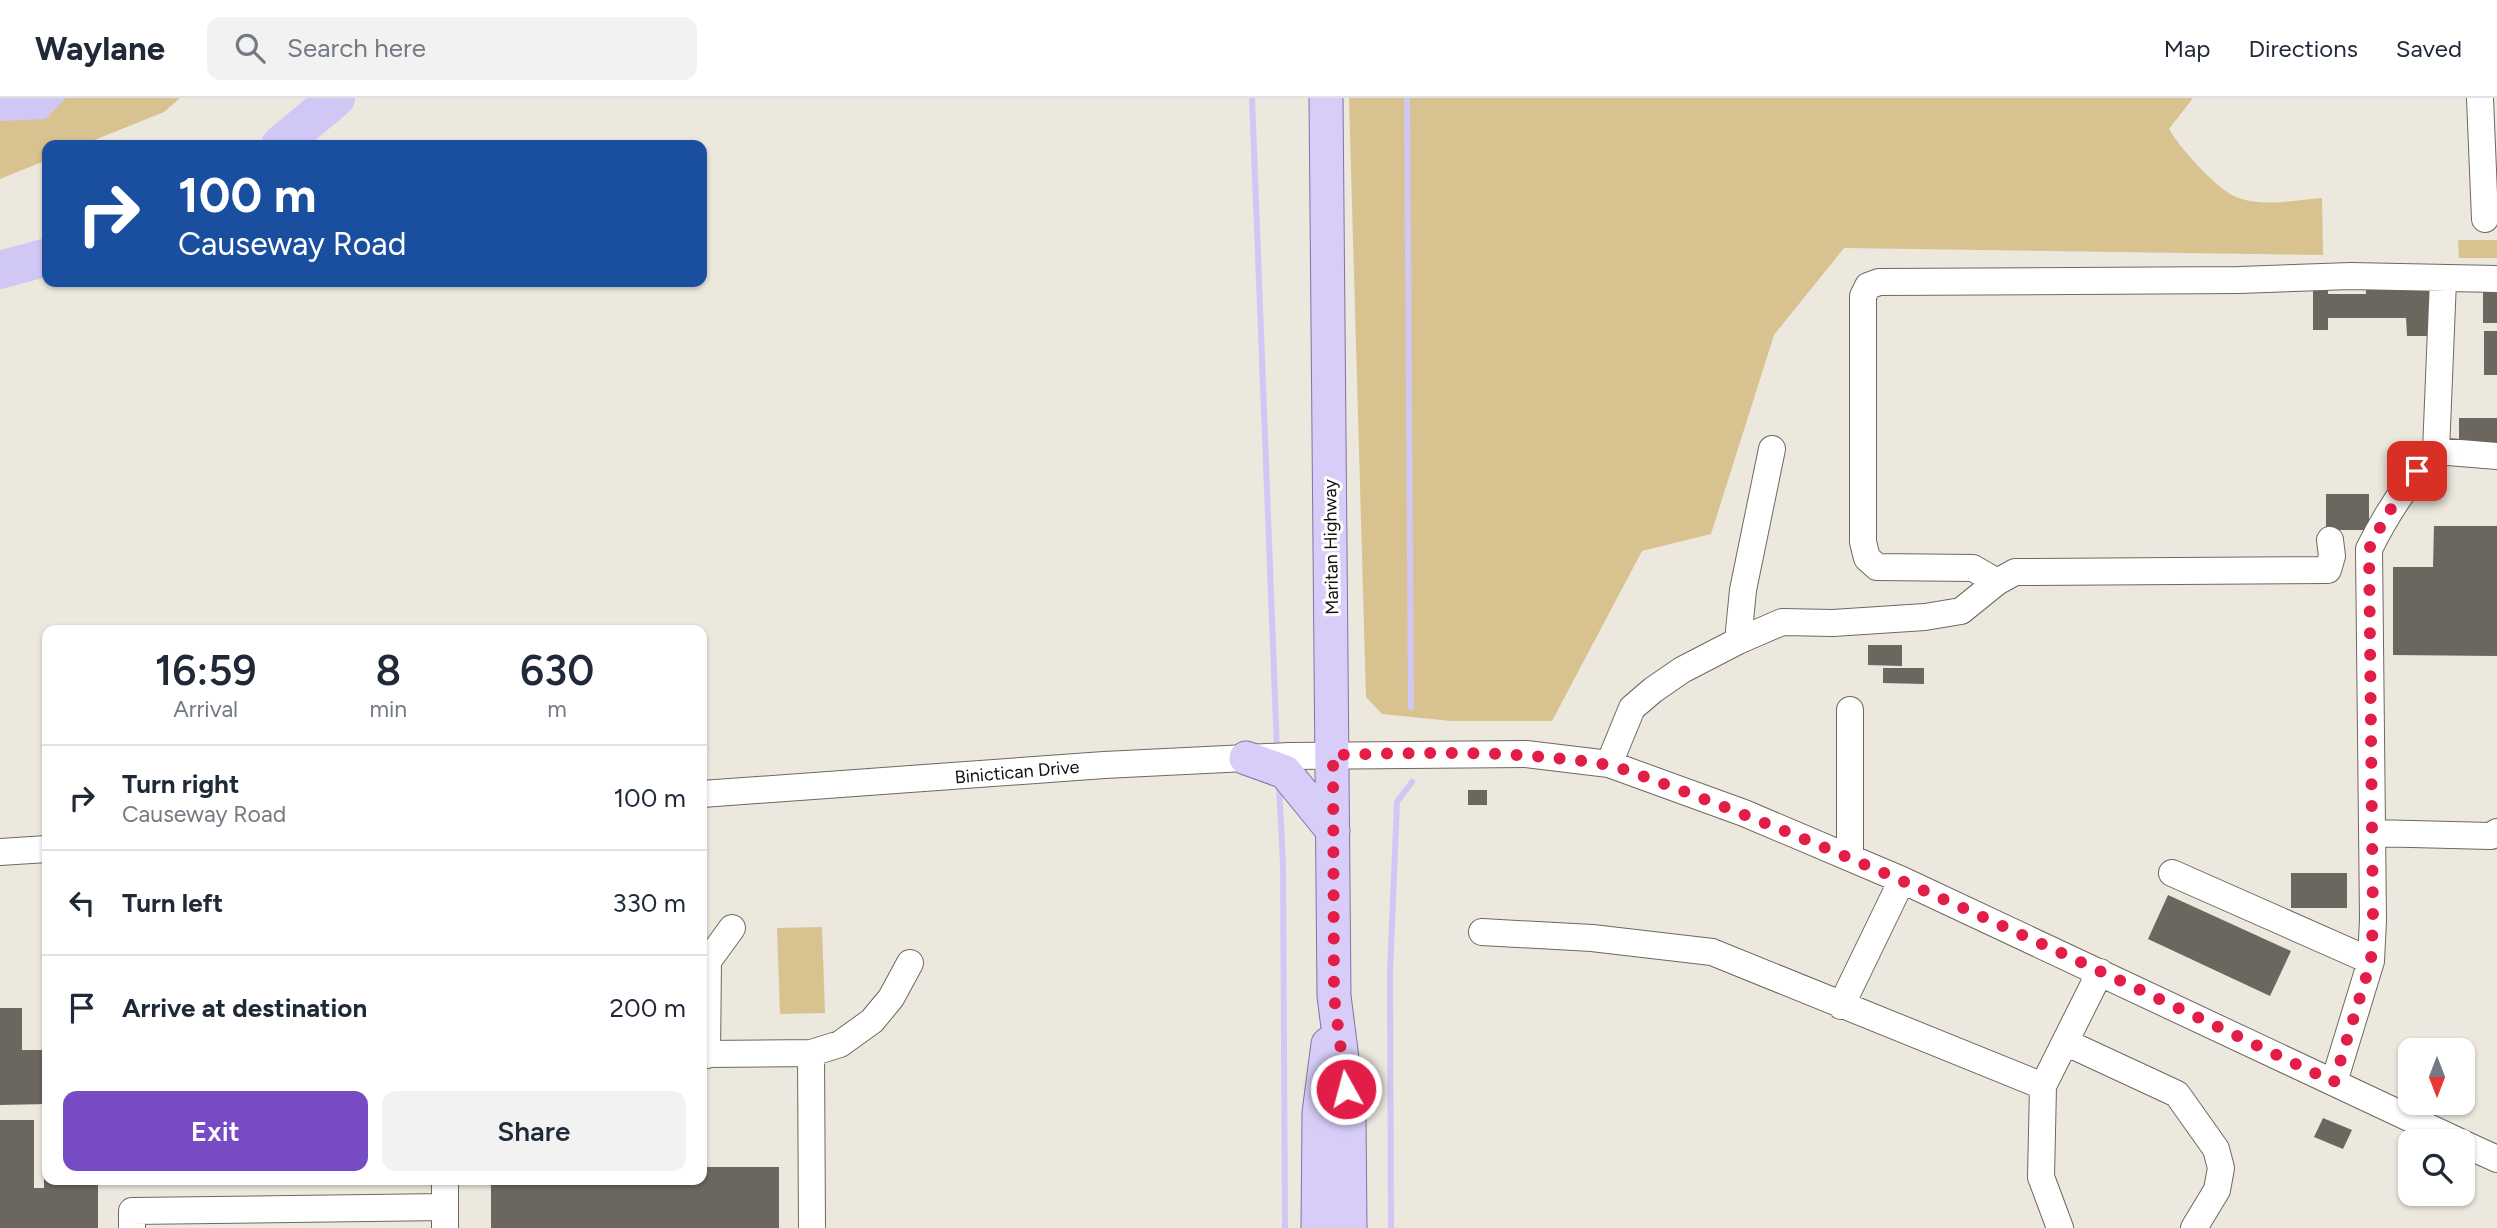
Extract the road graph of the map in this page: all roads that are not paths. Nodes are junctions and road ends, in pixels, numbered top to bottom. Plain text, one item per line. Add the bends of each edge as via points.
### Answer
1 (1326, 98) edge
2 (2480, 98) edge
3 (2485, 219) dead end
4 (2443, 279) junction
5 (2497, 279) edge
6 (1772, 449) dead end
7 (2436, 451) junction
8 (2497, 456) edge
9 (2330, 540) dead end
10 (1997, 582) junction
11 (1738, 641) junction
12 (1850, 709) dead end
13 (1333, 755) junction
14 (1246, 758) junction
15 (1609, 764) junction
16 (707, 794) edge
17 (1333, 831) junction
18 (2497, 832) edge
19 (2372, 833) junction
20 (42, 849) edge
21 (0, 852) edge
22 (1850, 858) junction
23 (2172, 873) dead end
24 (1902, 880) junction
25 (732, 928) dead end
26 (1482, 932) dead end
27 (2371, 961) junction
28 (911, 963) dead end
29 (2100, 972) junction
30 (707, 984) edge
31 (1334, 996) junction
32 (1841, 1006) junction
33 (2065, 1042) junction
34 (811, 1053) junction
35 (707, 1054) edge
36 (2334, 1082) junction
37 (2043, 1086) junction
38 (2433, 1129) edge
39 (2475, 1149) edge
40 (2497, 1159) edge
41 (445, 1185) edge
42 (394, 1218) edge
43 (445, 1218) edge
44 (220, 1219) edge
45 (132, 1228) edge
46 (812, 1228) edge
47 (1318, 1228) edge
48 (1350, 1228) edge
49 (2060, 1228) edge
50 (2194, 1228) edge

1 - 13 main road, Maritan Highway
2 - 3 street
4 - 5 street
4 - 7 street
4 - 10 street via 2351,276 1879,282 1868,286 1863,296 1863,542 1867,558 1877,567 1973,568
6 - 11 street via 1743,590
7 - 8 street
7 - 19 street via 2386,516 2369,549
9 - 10 street via 2328,570 2015,572
10 - 11 street via 1961,611 1833,623 1782,622
11 - 15 street via 1682,670 1632,708
12 - 22 street
13 - 14 street, Binictican Drive
13 - 15 street, Binictican Drive via 1526,754
13 - 17 main road, Maritan Highway
14 - 16 street, Binictican Drive
14 - 17 main road via 1285,772
15 - 22 street, Binictican Drive
17 - 31 main road, Maritan Highway
18 - 19 street via 2491,836
19 - 27 street
20 - 21 street
22 - 24 street, Binictican Drive
23 - 27 street
24 - 29 street, Binictican Drive
24 - 32 street
25 - 30 street via 708,961
26 - 32 street via 1592,938 1712,952
27 - 36 street
28 - 34 street via 872,1021 840,1044
29 - 33 street
29 - 36 street, Binictican Drive
31 - 47 main road, Maritan Highway via 1319,1113
31 - 48 main road, Maritan Highway via 1349,1113
32 - 37 street
33 - 37 street
33 - 50 street via 2177,1094 2216,1149 2221,1168 2217,1190
34 - 35 street
34 - 46 street
36 - 38 street, Binictican Drive
37 - 49 street via 2041,1177
39 - 40 street, Binictican Drive
41 - 43 street
42 - 43 street
42 - 44 street
44 - 45 street via 132,1211

